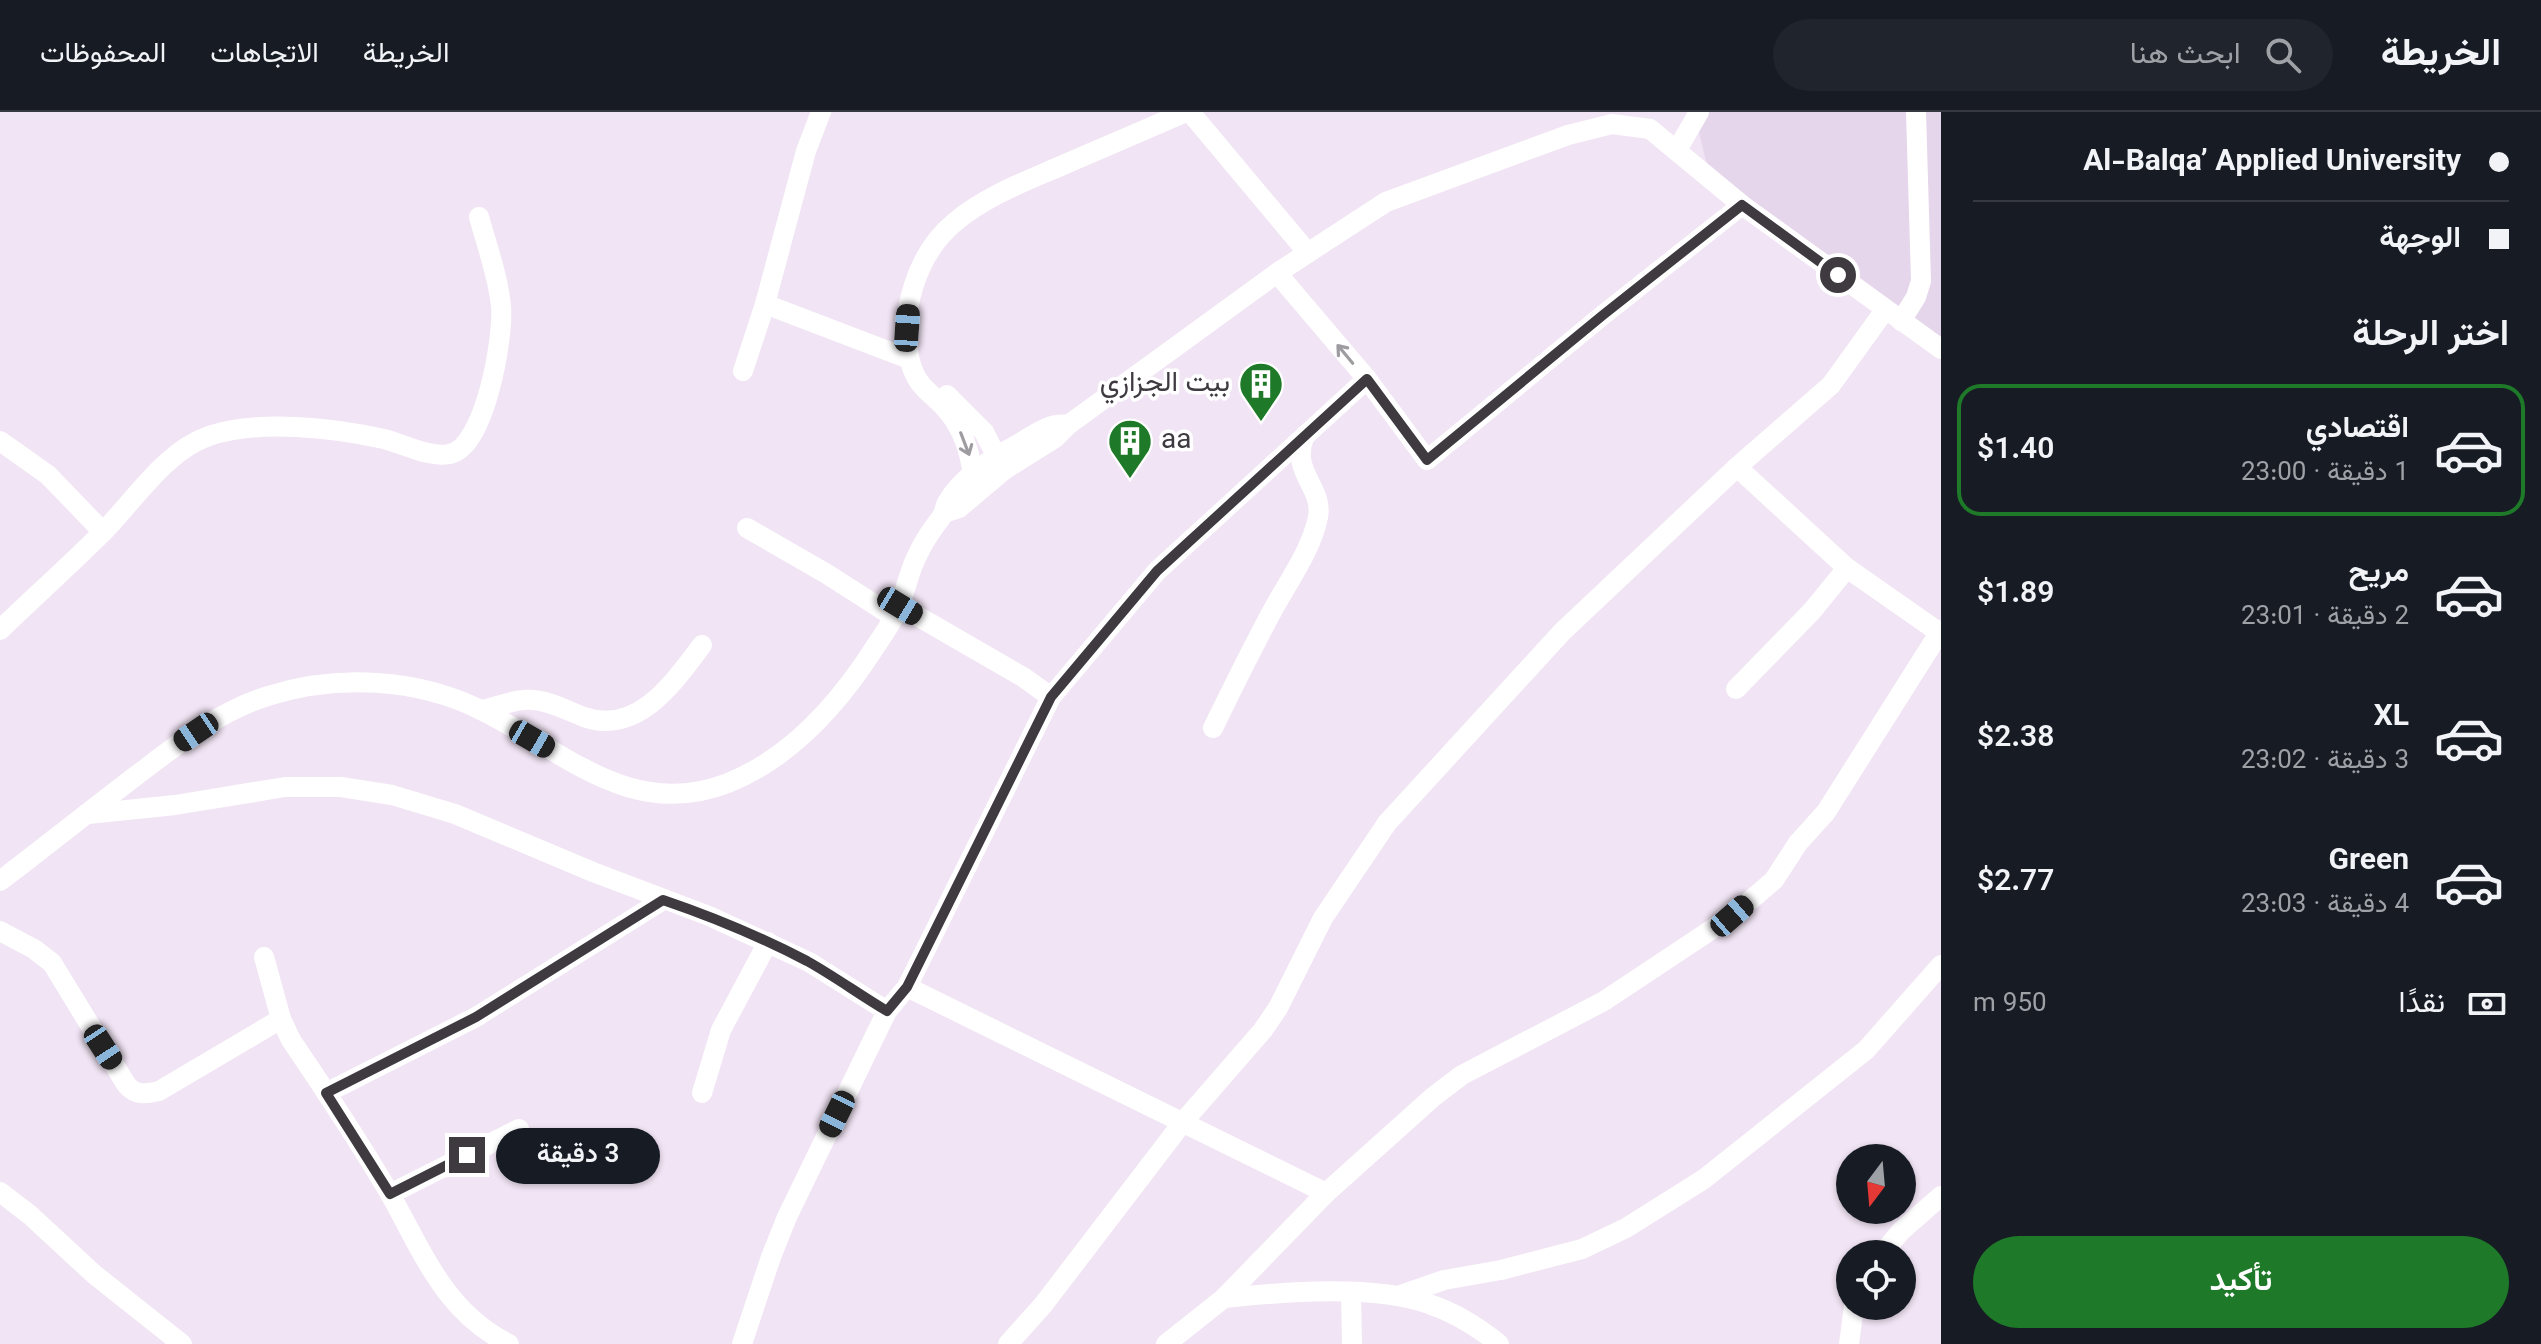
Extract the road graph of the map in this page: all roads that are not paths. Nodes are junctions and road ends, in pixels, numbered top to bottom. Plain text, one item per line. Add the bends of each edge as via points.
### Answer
1 (821, 112) edge
2 (1188, 112) edge
3 (1656, 112) edge
4 (1699, 112) edge
5 (1916, 112) edge
6 (1637, 125) junction
7 (1677, 150) junction
8 (1742, 205) junction
9 (479, 217) dead end
10 (1308, 253) junction
11 (1277, 273) junction
12 (765, 304) junction
13 (1893, 316) junction
14 (1941, 349) edge
15 (912, 366) junction
16 (743, 371) dead end
17 (1367, 379) junction
18 (1305, 435) junction
19 (0, 441) edge
20 (1000, 463) junction
21 (1737, 467) junction
22 (973, 475) junction
23 (944, 513) junction
24 (747, 528) dead end
25 (103, 532) junction
26 (1847, 568) junction
27 (897, 611) junction
28 (0, 630) edge
29 (1940, 632) edge
30 (702, 645) dead end
31 (1736, 689) dead end
32 (1051, 697) junction
33 (482, 710) junction
34 (1213, 728) dead end
35 (86, 814) junction
36 (0, 881) edge
37 (663, 900) junction
38 (0, 931) edge
39 (768, 942) junction
40 (264, 957) dead end
41 (1941, 965) edge
42 (907, 987) junction
43 (887, 1011) junction
44 (281, 1019) junction
45 (326, 1093) junction
46 (702, 1093) dead end
47 (1183, 1122) junction
48 (519, 1129) dead end
49 (0, 1192) edge
50 (1326, 1193) junction
51 (390, 1194) junction
52 (1941, 1196) edge
53 (1894, 1240) edge
54 (1351, 1293) junction
55 (1398, 1296) junction
56 (1224, 1298) junction
57 (1852, 1320) edge
58 (182, 1344) edge
59 (509, 1344) edge
60 (742, 1344) edge
61 (1008, 1344) edge
62 (1166, 1344) edge
63 (1352, 1344) edge
64 (1499, 1344) edge
65 (1849, 1344) edge

1 - 12 street
2 - 10 street
2 - 15 street via 1018,184 953,223 924,260 908,307
3 - 6 street
4 - 7 street
5 - 13 street via 1921,281 1916,297
6 - 7 street
6 - 10 street via 1612,124 1568,135 1398,197
7 - 8 street
8 - 13 street
8 - 17 street via 1427,460
9 - 25 street via 501,304 501,328 488,394 477,426 460,449 435,454 386,440 310,429 221,433 206,437 166,465
10 - 11 street
17 -> 11 street
11 - 20 street via 1055,438
12 - 15 street
12 - 16 street
13 - 14 street
13 - 21 street via 1831,385
15 - 20 street via 976,422
15 -> 22 street via 919,385 956,424
17 - 18 street
18 - 32 street via 1157,571
18 - 34 street via 1300,460 1318,517
19 - 25 street via 48,475
20 - 22 street
20 - 23 street via 959,508
21 - 26 street
21 - 47 street via 1562,632 1387,823 1323,918 1263,1030
22 - 23 street via 951,496
23 - 27 street via 919,552
24 - 27 street
25 - 28 street
26 - 29 street
26 - 31 street
27 - 32 street
27 - 33 street via 845,689 794,743 730,782 706,790 657,794 608,782
29 - 50 street via 1826,812 1774,880 1732,916 1604,1001 1462,1075
30 - 33 street via 668,688 634,716 606,722 526,699
32 - 42 street
33 - 35 street via 392,684 330,683 269,695 213,721
35 - 36 street
35 - 37 street via 285,787 363,790 455,814
37 - 39 street
37 - 45 street via 476,1017
38 - 44 street via 52,963 126,1084 137,1093 159,1091
39 - 43 street
39 - 46 street via 721,1030
40 - 44 street
41 - 55 street via 1866,1050 1704,1179 1626,1228 1582,1249 1444,1280
42 - 43 street
42 - 47 street
43 - 60 street via 787,1217
44 - 45 street
45 - 51 street
47 - 50 street
47 - 61 street
48 - 51 street
49 - 58 street
50 - 56 street
51 - 59 street via 428,1268 460,1309
52 - 53 street
54 - 55 street
54 - 56 street
54 - 63 street
55 - 64 street via 1455,1314
56 - 62 street
57 - 65 street

